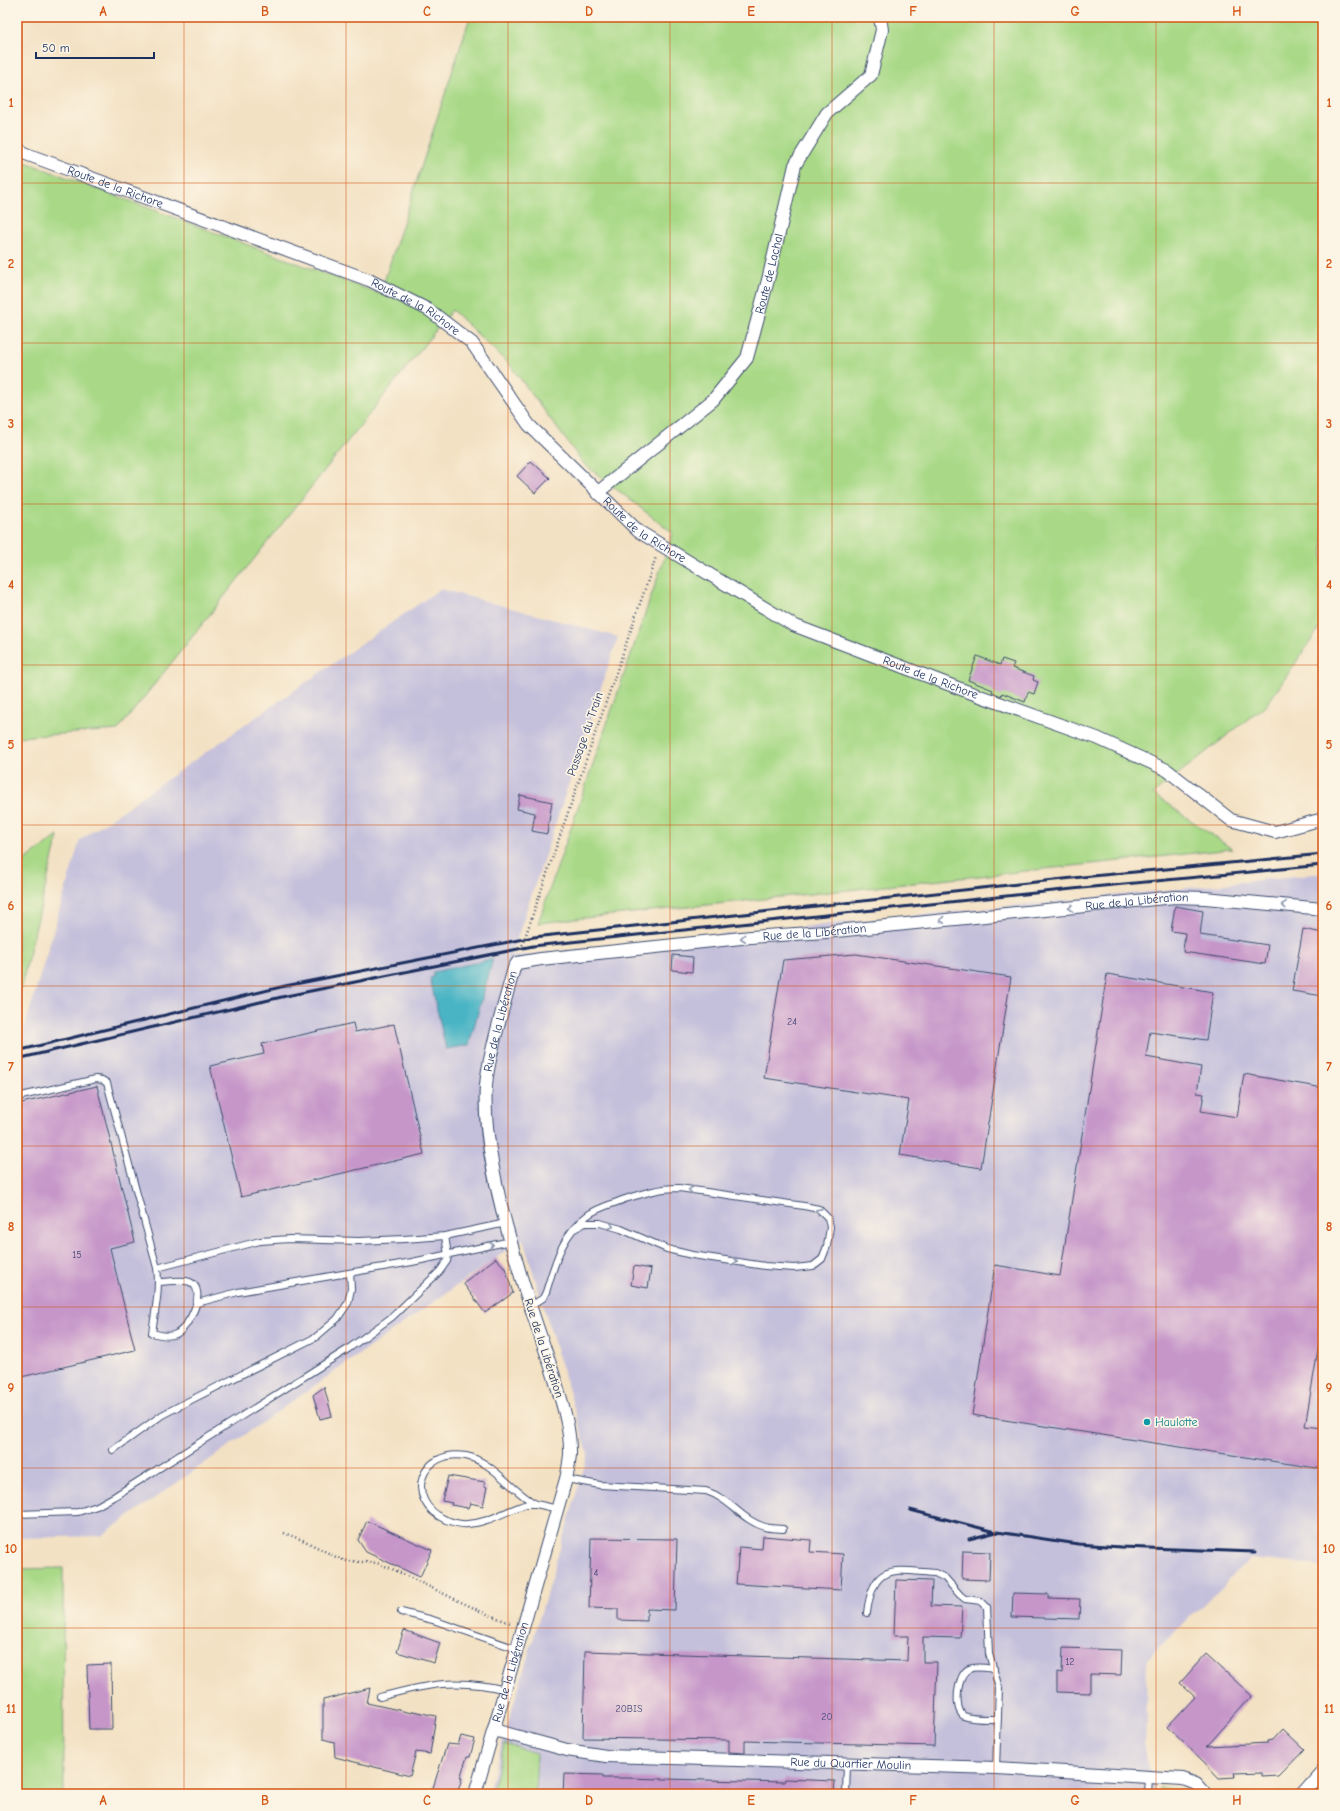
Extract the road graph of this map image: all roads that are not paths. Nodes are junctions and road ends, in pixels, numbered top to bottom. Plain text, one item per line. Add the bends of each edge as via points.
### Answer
1 (880, 17) edge
2 (17, 148) edge
3 (597, 493) junction
4 (1323, 819) edge
5 (1323, 909) edge
6 (17, 1097) edge
7 (506, 1222) junction
8 (574, 1229) junction
9 (445, 1236) junction
10 (511, 1241) junction
11 (448, 1255) junction
12 (157, 1268) junction
13 (350, 1273) junction
14 (159, 1282) junction
15 (197, 1303) junction
16 (531, 1306) junction
17 (114, 1450) dead end
18 (566, 1479) junction
19 (536, 1504) junction
20 (558, 1509) junction
21 (17, 1514) edge
22 (784, 1529) dead end
23 (401, 1612) dead end
24 (867, 1613) dead end
25 (518, 1649) junction
26 (994, 1669) junction
27 (506, 1690) junction
28 (380, 1697) dead end
29 (998, 1719) junction
30 (494, 1730) junction
31 (847, 1764) junction
32 (996, 1768) junction
33 (1323, 1769) edge
34 (1149, 1777) junction
35 (475, 1794) edge
36 (846, 1794) edge
37 (1148, 1794) edge
38 (1205, 1794) edge
39 (1301, 1794) edge

1 - 3 street, Route de Lachal via 882,30 871,75 827,113 795,165 747,358 713,400
2 - 3 street, Route de la Richore via 26,154 369,280 429,310 472,343 529,425
3 - 4 street, Route de la Richore via 638,531 793,625 1097,738 1167,770 1231,820 1274,832
5 -> 7 street, Rue de la Libération via 1175,897 751,937 517,964 488,1071 486,1092 491,1156
6 - 12 lane via 96,1079 107,1083
7 - 9 lane
7 - 10 street, Rue de la Libération
8 -> 8 lane via 585,1224 600,1223 621,1229 667,1249 692,1255 794,1268 813,1266 822,1259 830,1227 828,1218 819,1209 679,1188 663,1188 605,1207 588,1215
8 - 16 lane via 558,1251 543,1298
9 - 11 lane
9 - 12 lane via 358,1241 260,1241
11 -> 10 lane
10 - 16 street, Rue de la Libération
11 - 13 lane
11 - 21 lane via 440,1271 392,1317 354,1344 115,1496 97,1506 78,1512
12 - 14 lane
13 - 15 lane via 238,1292
13 - 17 lane via 351,1289 348,1303 338,1320 316,1337 162,1415
14 - 15 lane via 189,1282 198,1293
14 - 15 lane via 152,1334 175,1335 184,1328
16 - 18 street, Rue de la Libération via 559,1392 568,1431 570,1455
18 - 20 street, Rue de la Libération
18 - 22 lane via 600,1485 706,1491 728,1501 757,1524 766,1528
19 - 19 lane via 515,1507 490,1520 454,1523 425,1505 421,1484 429,1466 437,1460 450,1456 464,1456 486,1466 525,1499
19 - 20 lane
20 - 25 street, Rue de la Libération
23 - 25 lane via 433,1620
24 - 26 lane via 872,1589 884,1574 895,1570 941,1575 965,1599 981,1601 987,1607 987,1645
25 - 27 street, Rue de la Libération
26 - 29 lane via 999,1688
26 - 29 lane via 975,1668 964,1673 959,1682 958,1707 964,1716
27 - 28 lane via 472,1684 429,1684
27 - 30 street, Rue de la Libération
29 - 32 lane
30 - 31 street, Rue du Quartier Moulin via 567,1750 606,1756
30 - 35 street, Rue de la Libération
31 - 32 street, Rue du Quartier Moulin
31 - 36 lane
32 - 34 street, Rue du Quartier Moulin
33 - 39 street
34 - 37 lane
34 - 38 street, Rue du Quartier Moulin via 1188,1780

